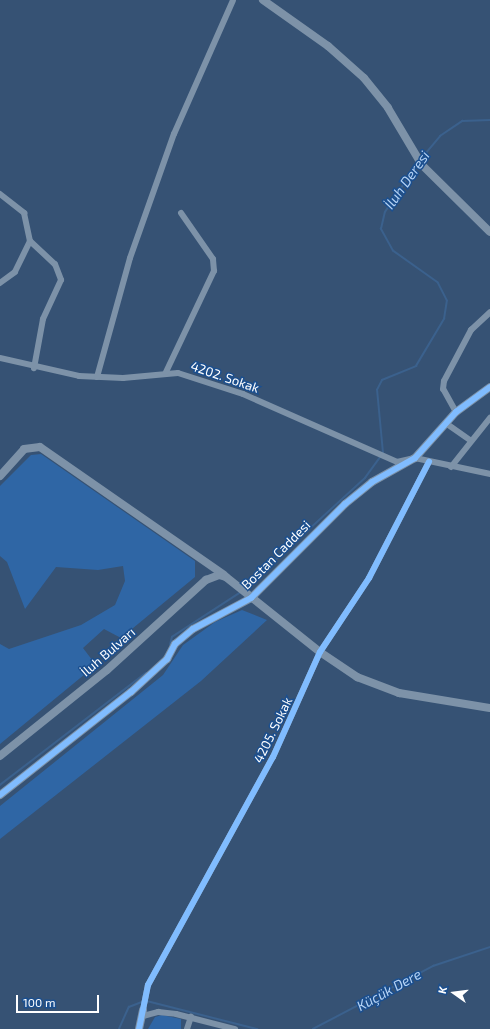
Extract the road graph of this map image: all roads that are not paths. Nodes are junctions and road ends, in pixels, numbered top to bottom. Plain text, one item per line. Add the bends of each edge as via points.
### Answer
1 (233, 0) edge
2 (263, 0) edge
3 (0, 194) edge
4 (181, 213) dead end
5 (490, 232) edge
6 (30, 241) junction
7 (0, 283) edge
8 (490, 312) edge
9 (0, 358) edge
10 (34, 368) junction
11 (166, 372) junction
12 (96, 377) junction
13 (490, 387) edge
14 (456, 412) junction
15 (490, 418) edge
16 (447, 424) junction
17 (471, 442) junction
18 (415, 458) junction
19 (429, 462) junction
20 (451, 467) junction
21 (490, 474) edge
22 (0, 476) edge
23 (229, 579) junction
24 (249, 597) junction
25 (320, 652) junction
26 (490, 708) edge
27 (0, 756) edge
28 (0, 795) edge
29 (143, 1013) junction
30 (191, 1017) junction
31 (139, 1029) edge
32 (187, 1029) edge
33 (234, 1029) edge

1 - 12 street via 172,142 130,258
2 - 5 street via 328,46 364,78 388,108 422,165
3 - 6 street via 24,213
4 - 11 street via 213,259 214,271
6 - 7 street via 15,272
6 - 10 street via 55,264 61,280 43,319
8 - 14 street via 471,330 444,381 443,389
9 - 10 street, 4202. Sokak
10 - 12 street, 4202. Sokak
11 - 12 street, 4202. Sokak
11 - 18 street, 4202. Sokak via 198,378 243,394 397,462
13 - 14 street, Bostan Caddesi
14 - 16 street, Bostan Caddesi
15 - 17 street
16 - 17 street
16 - 18 street, Bostan Caddesi
17 - 20 street
18 - 19 street
18 - 24 street, Bostan Caddesi via 372,482 345,504
19 - 20 street
19 - 25 street, 4205. Sokak via 368,578
20 - 21 street
22 - 23 street via 24,450 40,447
23 - 24 street
23 - 27 street, İluh Bulvarı via 219,575 206,580 107,670
24 - 25 street
24 - 28 street, Bostan Caddesi via 193,629 175,644 167,659 131,692
25 - 26 street via 357,677 384,689
25 - 29 street, 4205. Sokak via 273,757 148,985
29 - 30 street via 158,1012
29 - 31 street
30 - 32 street
30 - 33 street

